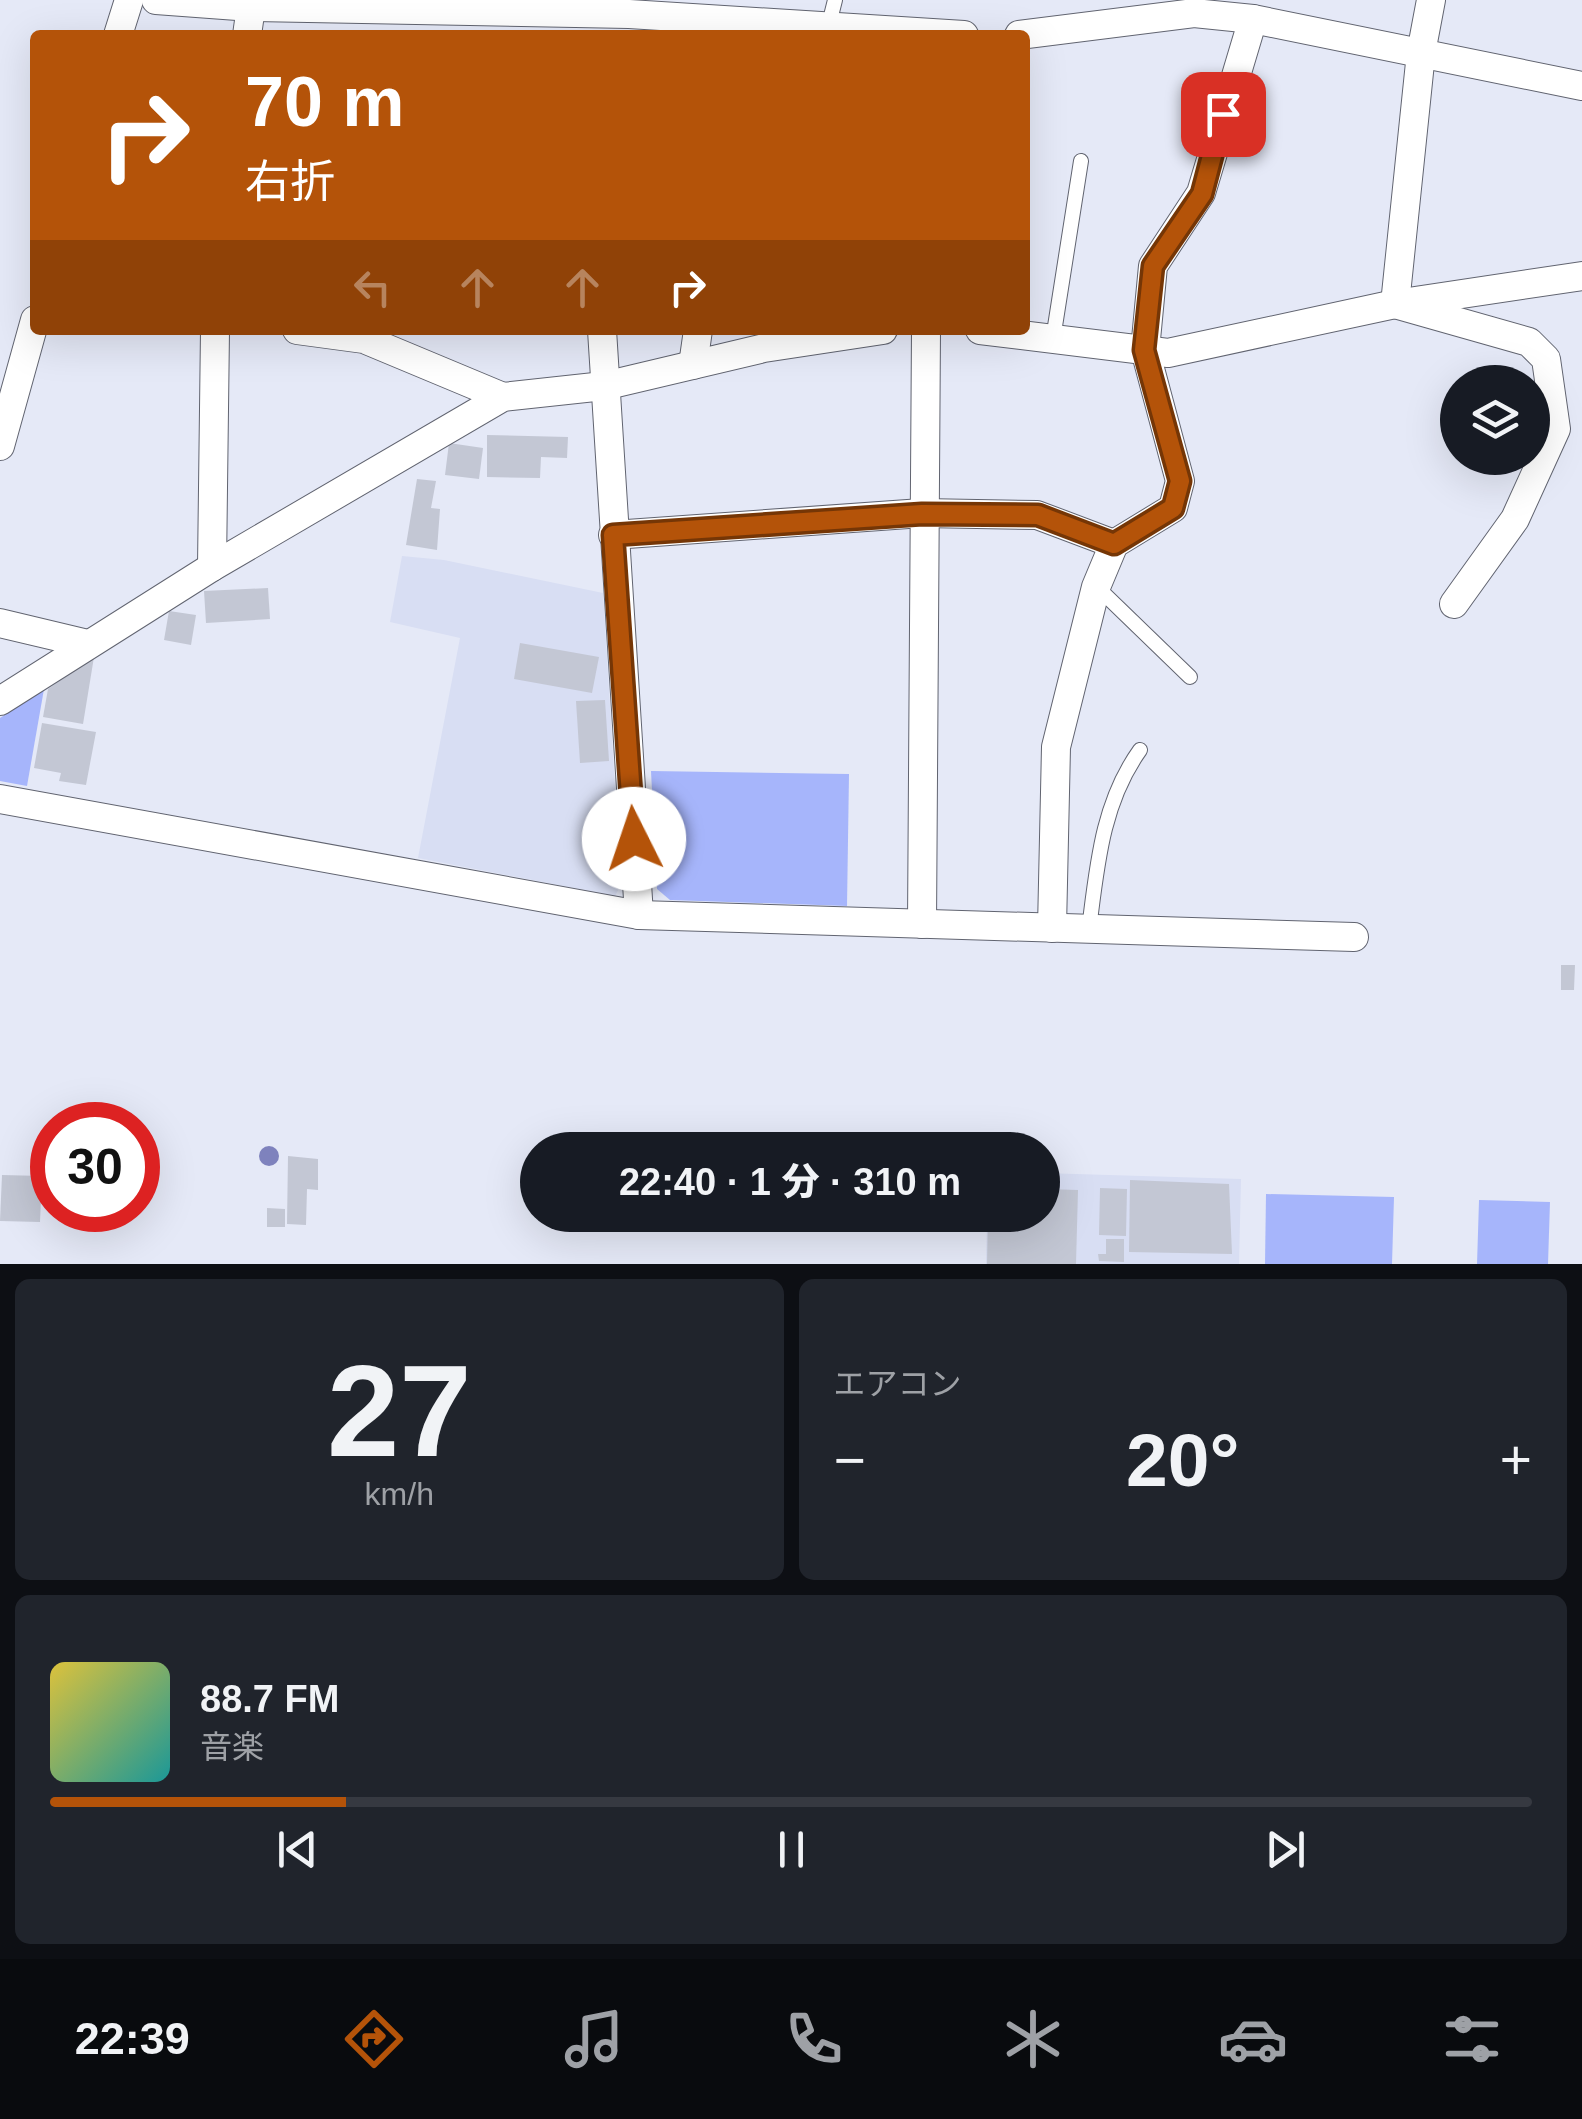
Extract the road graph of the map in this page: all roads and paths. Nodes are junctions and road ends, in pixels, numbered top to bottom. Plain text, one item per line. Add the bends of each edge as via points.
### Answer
1 (129, 0) edge
2 (156, 0) edge
3 (835, 0) edge
4 (1431, 0) edge
5 (1094, 12) edge
6 (629, 16) edge
7 (1252, 20) junction
8 (249, 21) edge
9 (828, 28) junction
10 (120, 30) edge
11 (766, 30) edge
12 (867, 30) edge
13 (1030, 31) edge
14 (1421, 53) junction
15 (1582, 86) edge
16 (1081, 161) dead end
17 (1582, 276) edge
18 (1395, 304) junction
19 (31, 335) edge
20 (215, 335) edge
21 (330, 335) edge
22 (602, 335) edge
23 (697, 335) edge
24 (850, 335) edge
25 (926, 335) edge
26 (1021, 335) edge
27 (1053, 339) junction
28 (1144, 350) junction
29 (693, 365) junction
30 (604, 386) junction
31 (503, 397) junction
32 (0, 446) edge
33 (922, 514) junction
34 (613, 535) junction
35 (1114, 544) junction
36 (212, 567) junction
37 (1096, 587) junction
38 (1454, 604) dead end
39 (0, 623) edge
40 (88, 644) junction
41 (1190, 678) dead end
42 (0, 701) edge
43 (1140, 750) dead end
44 (0, 799) edge
45 (639, 915) junction
46 (922, 924) junction
47 (1052, 928) junction
48 (1089, 929) junction
49 (1354, 937) dead end

1 - 10 street
2 - 8 street
3 - 9 lane
4 - 14 street
5 - 7 street
5 - 13 street
6 - 8 street
6 - 11 street
7 - 14 street
7 - 28 street via 1202,194 1153,266
9 - 11 street
9 - 12 street
14 - 15 street
14 - 18 street
16 - 27 lane
17 - 18 street
18 - 28 street via 1168,353
18 - 38 street via 1529,342 1546,359 1556,429 1515,518
19 - 32 street
20 - 36 street
21 - 31 street via 364,340
22 - 30 street
23 - 29 street
24 - 29 street
25 - 33 street
26 - 27 street
27 - 28 street
28 - 35 street via 1180,481 1173,508
29 - 30 street
30 - 31 street
30 - 34 street
31 - 36 street
33 - 34 street
33 - 35 street via 1038,515
33 - 46 street
34 - 45 street
35 - 37 street
36 - 40 street
37 - 41 lane
37 - 47 street via 1056,747
39 - 40 street
40 - 42 street
43 - 48 lane via 1112,804
44 - 45 street
45 - 46 street
46 - 47 street
47 - 48 street
48 - 49 street

